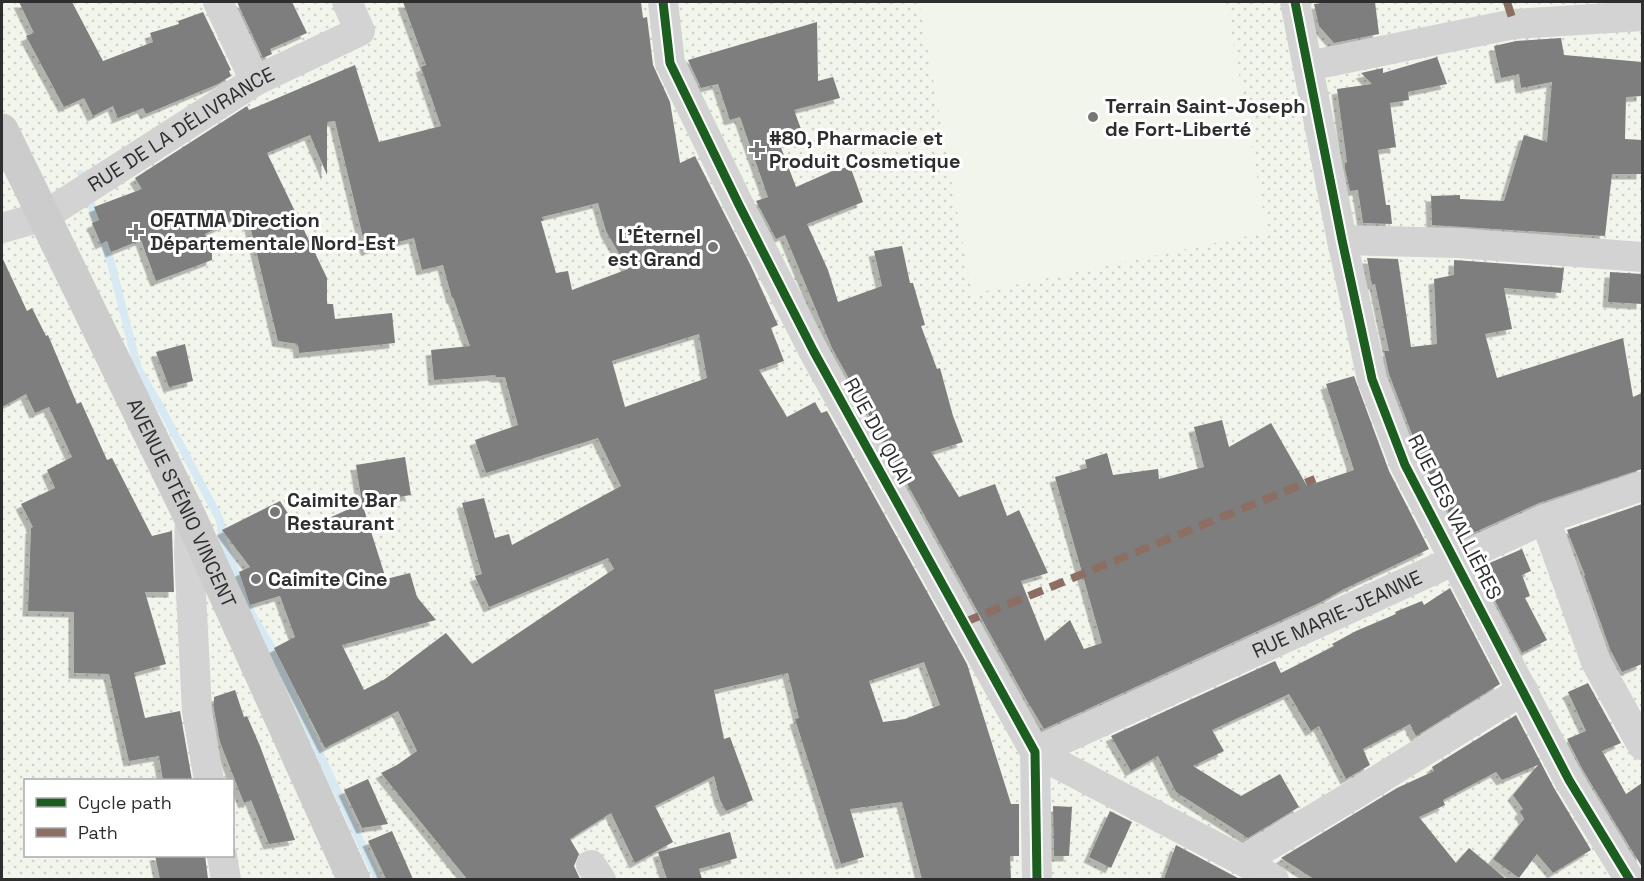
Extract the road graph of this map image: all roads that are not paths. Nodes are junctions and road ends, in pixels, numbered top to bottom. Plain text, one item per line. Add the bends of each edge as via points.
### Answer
1 (218, 2) edge
2 (348, 2) edge
3 (663, 2) edge
4 (1295, 2) edge
5 (1642, 16) edge
6 (1308, 66) junction
7 (255, 81) junction
8 (2, 130) edge
9 (44, 216) junction
10 (2, 228) edge
11 (1342, 240) junction
12 (1642, 257) edge
13 (1642, 486) edge
14 (190, 517) junction
15 (1545, 519) junction
16 (1455, 558) junction
17 (1523, 690) junction
18 (1642, 745) edge
19 (1035, 752) junction
20 (209, 779) edge
21 (222, 857) edge
22 (1243, 861) junction
23 (226, 879) edge
24 (354, 879) edge
25 (1037, 879) edge
26 (1274, 879) edge
27 (1630, 879) edge

1 - 7 street
2 - 7 street, RUE DE LA DÉLIVRANCE via 360,31
3 - 19 street, RUE DU QUAI via 670,63 740,205 814,352
4 - 6 street, RUE DES VALLIÈRES
5 - 6 street via 1514,24
6 - 11 street, RUE DES VALLIÈRES
7 - 9 street, RUE DE LA DÉLIVRANCE
8 - 9 main road, AVENUE STÉNIO VINCENT
9 - 10 street, RUE DE LA DÉLIVRANCE
9 - 14 main road, AVENUE STÉNIO VINCENT
11 - 12 street via 1458,243
11 - 16 street, RUE DES VALLIÈRES via 1372,379 1405,465
13 - 15 street, RUE MARIE-JEANNE
14 - 20 street via 197,711
14 - 24 main road, AVENUE STÉNIO VINCENT
15 - 16 street, RUE MARIE-JEANNE
15 - 18 street via 1596,662
16 - 17 street, RUE DES VALLIÈRES
16 - 19 street, RUE MARIE-JEANNE
17 - 22 street
17 - 27 street, RUE DES VALLIÈRES via 1569,780
19 - 22 street
19 - 25 street, RUE DU QUAI
21 - 23 street
22 - 26 street

